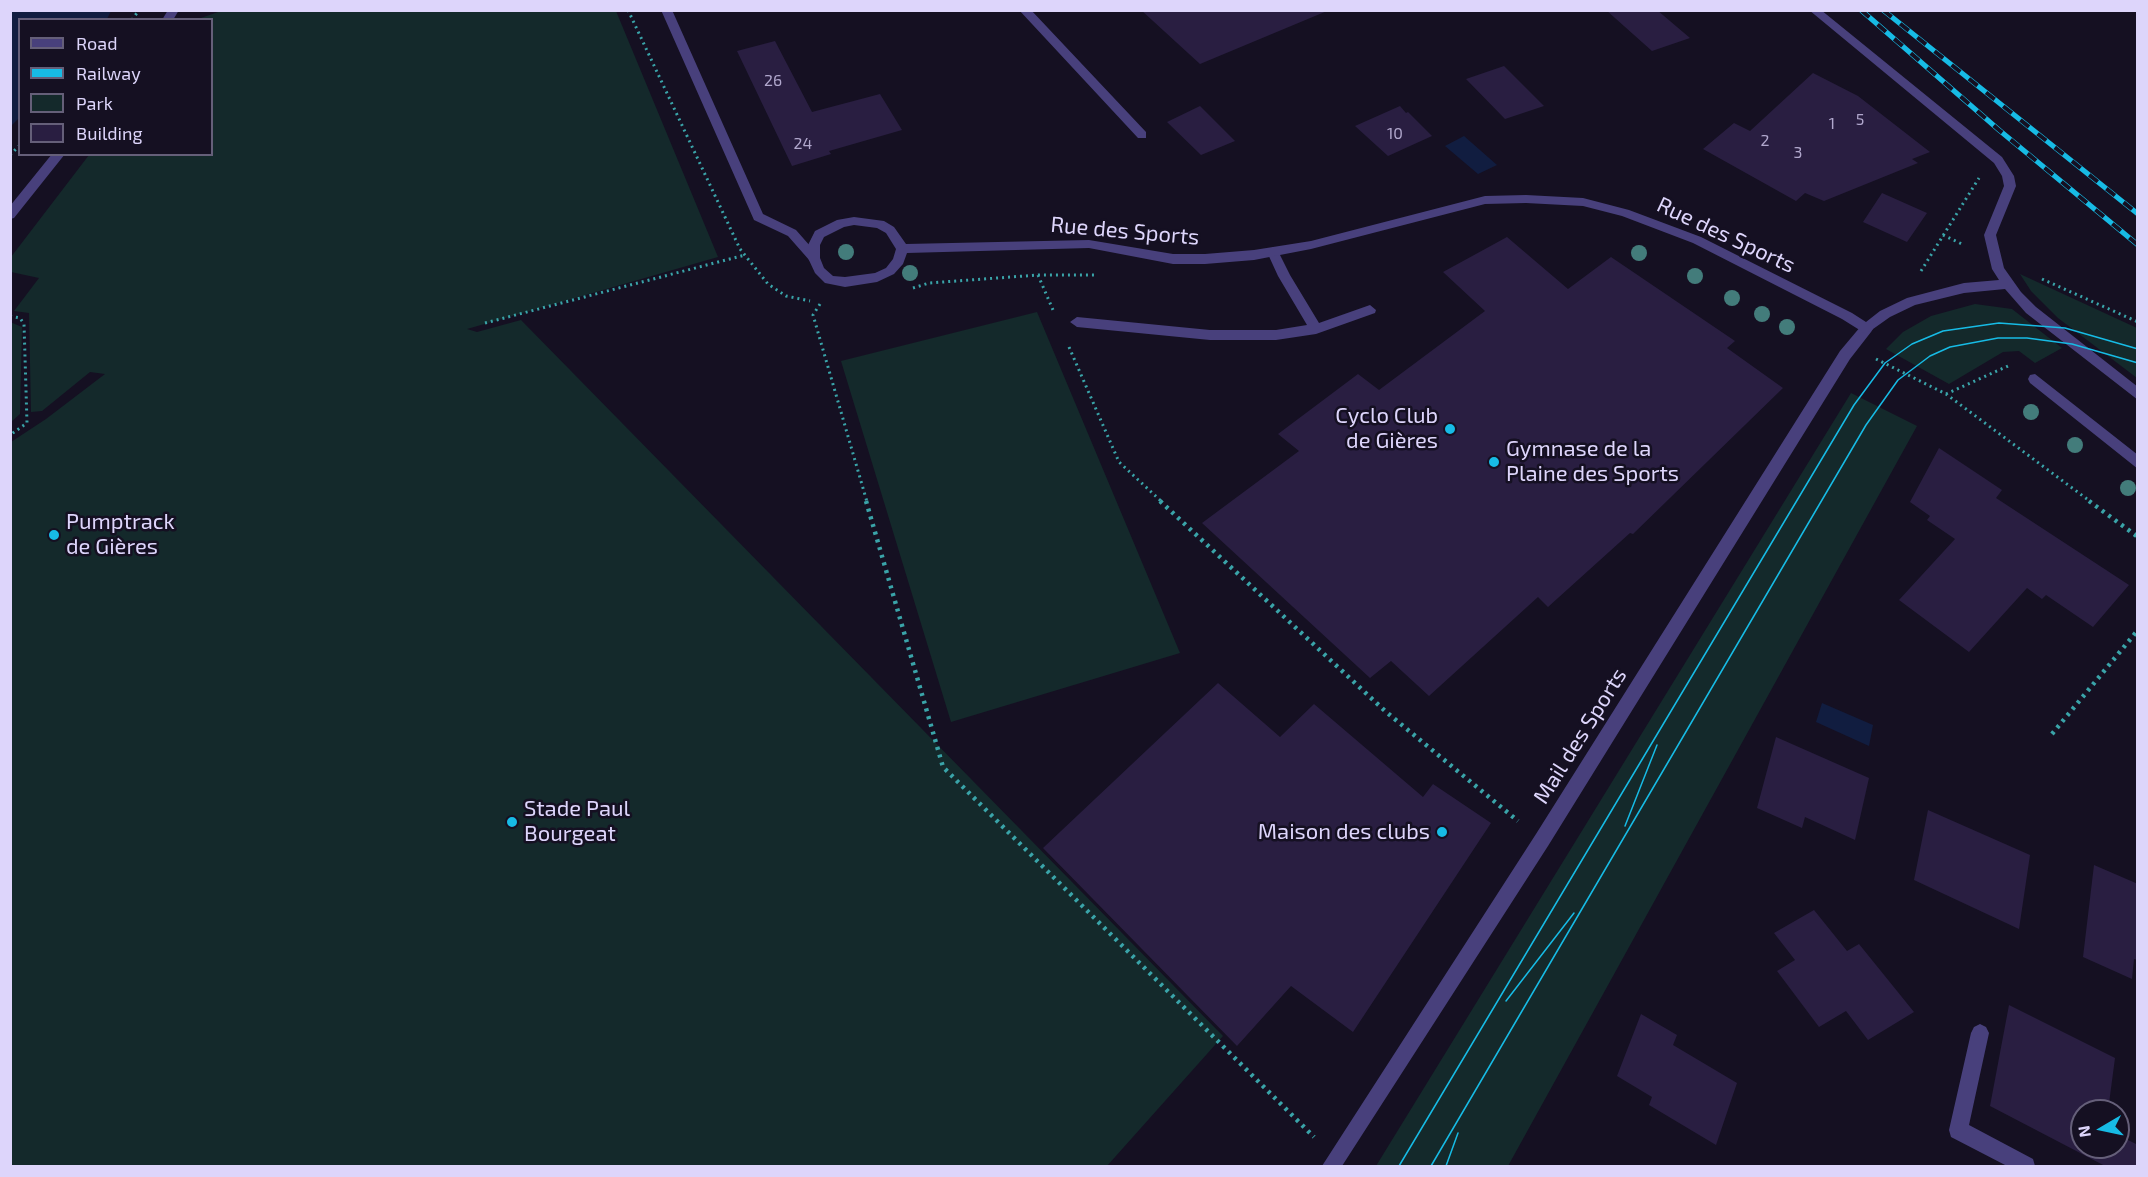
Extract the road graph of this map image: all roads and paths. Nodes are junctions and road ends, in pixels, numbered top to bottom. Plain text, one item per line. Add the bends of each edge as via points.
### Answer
1 (666, 10) edge
2 (1024, 10) edge
3 (1814, 10) edge
4 (1142, 135) dead end
5 (57, 156) edge
6 (1998, 160) junction
7 (10, 215) edge
8 (1943, 235) dead end
9 (902, 249) junction
10 (1273, 252) junction
11 (745, 255) dead end
12 (814, 258) junction
13 (1994, 258) junction
14 (1038, 275) junction
15 (1105, 275) dead end
16 (929, 283) dead end
17 (2007, 284) junction
18 (820, 304) dead end
19 (1370, 310) dead end
20 (10, 316) edge
21 (1056, 317) dead end
22 (1077, 322) dead end
23 (2138, 322) edge
24 (485, 323) dead end
25 (1316, 329) junction
26 (1866, 329) junction
27 (1069, 346) dead end
28 (1851, 347) junction
29 (2035, 379) joint
30 (1946, 394) junction
31 (2138, 395) edge
32 (10, 435) edge
33 (2138, 463) edge
34 (2138, 537) edge
35 (2138, 630) edge
36 (2052, 734) dead end
37 (1542, 840) junction
38 (1980, 1033) dead end
39 (1334, 1162) edge
40 (2026, 1167) edge

1 - 12 street via 758,218 792,233
2 - 4 street
3 - 6 street
5 - 7 street
6 - 8 path via 1987,164
6 - 13 street via 2010,186 1990,235
9 - 10 street, Rue des Sports via 1089,244 1173,259 1205,260
9 - 12 street via 899,261 890,271 877,278 845,282 829,280
9 - 12 street via 890,230 854,221 819,234
10 - 25 street
10 - 26 street, Rue des Sports via 1485,200 1582,202 1625,213 1697,240
11 - 24 path
13 - 17 street
13 - 23 path
14 - 15 path, Rue des Sports
14 - 16 path, Rue des Sports
14 - 21 path
17 - 26 street via 1964,288 1911,301
17 - 31 street via 2031,310
18 - 39 path via 813,315 943,766
19 - 25 street
20 - 32 path via 20,318 24,324 27,423
22 - 25 street via 1210,335 1276,335
26 - 28 street, Mail des Sports
27 - 37 path via 1119,462 1385,711
28 - 30 path
28 - 37 street, Mail des Sports
29 - 30 path via 2011,364
29 - 33 street
30 - 34 path
35 - 36 path
37 - 39 street, Mail des Sports
38 - 40 street via 1958,1130

